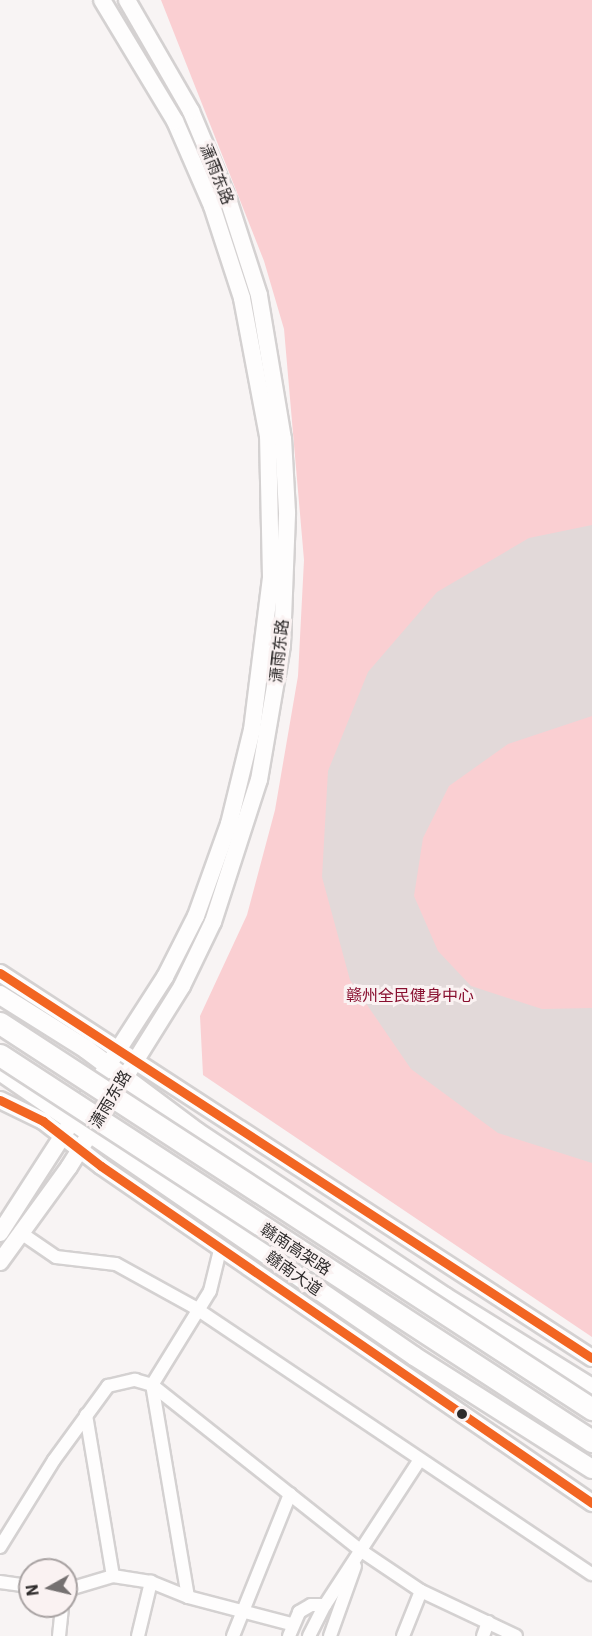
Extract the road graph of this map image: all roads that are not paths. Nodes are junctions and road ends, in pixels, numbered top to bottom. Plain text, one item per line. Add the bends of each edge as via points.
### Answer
1 (102, 0) edge
2 (127, 0) edge
3 (140, 0) edge
4 (145, 27) junction
5 (0, 973) edge
6 (0, 995) edge
7 (0, 1023) edge
8 (118, 1051) junction
9 (0, 1055) edge
10 (106, 1065) junction
11 (129, 1069) junction
12 (0, 1071) edge
13 (0, 1100) edge
14 (70, 1128) junction
15 (86, 1140) junction
16 (0, 1233) edge
17 (21, 1233) junction
18 (221, 1246) junction
19 (0, 1262) edge
20 (200, 1311) junction
21 (592, 1358) edge
22 (152, 1385) junction
23 (592, 1388) edge
24 (592, 1409) edge
25 (86, 1415) junction
26 (592, 1442) edge
27 (419, 1461) junction
28 (592, 1469) edge
29 (290, 1494) junction
30 (592, 1503) edge
31 (0, 1547) edge
32 (360, 1550) junction
33 (592, 1574) edge
34 (113, 1576) junction
35 (0, 1582) edge
36 (151, 1582) junction
37 (18, 1584) edge
38 (78, 1586) edge
39 (421, 1591) junction
40 (188, 1597) junction
41 (325, 1605) junction
42 (242, 1610) junction
43 (61, 1618) edge
44 (488, 1622) junction
45 (290, 1630) edge
46 (59, 1636) edge
47 (138, 1636) edge
48 (233, 1636) edge
49 (309, 1636) edge
50 (330, 1636) edge
51 (403, 1636) edge
52 (483, 1636) edge
53 (516, 1636) edge

1 - 8 main road, 潇雨东路 via 175,121 218,226 242,298 257,367 268,436 272,510 265,646 252,730 229,824 196,916 165,977
2 - 4 main road, 潇雨东路
3 - 4 main road
4 - 11 main road, 潇雨东路 via 192,111 230,202 259,295 281,427 287,512 282,645 269,732 248,820 224,894 188,975
5 - 8 main road
6 - 10 main road
7 - 24 highway, 赣南高架路, bridge
8 - 10 main road, 潇雨东路
8 - 11 main road
9 - 26 highway, 赣南高架路, bridge
10 - 11 main road
10 - 14 main road, 潇雨东路
11 - 15 main road, 潇雨东路
11 - 21 main road
11 - 23 main road via 197,1132 445,1297
12 - 14 main road, 赣南大道
13 - 14 main road
14 - 15 main road, 赣南大道
14 - 16 main road, 潇雨东路
15 - 17 main road, 潇雨东路
15 - 18 main road via 101,1166
15 - 28 main road, 赣南大道
17 - 19 main road, 潇雨东路
17 - 20 street via 56,1257 116,1264
18 - 20 street via 210,1291
18 - 30 main road
20 - 22 street
20 - 27 street
22 - 25 street via 135,1380 108,1386
22 - 29 street
22 - 40 street
25 - 31 street
25 - 34 street
27 - 32 street
27 - 33 street
29 - 32 street
29 - 42 street
32 - 39 street
32 - 41 street
32 - 50 street
34 - 36 street
34 - 38 street
35 - 37 street
36 - 40 street
36 - 47 street
39 - 44 street
39 - 51 street
40 - 42 street
41 - 45 street via 304,1608
41 - 49 street
42 - 45 street
42 - 48 street
43 - 46 street
44 - 52 street
44 - 53 street

